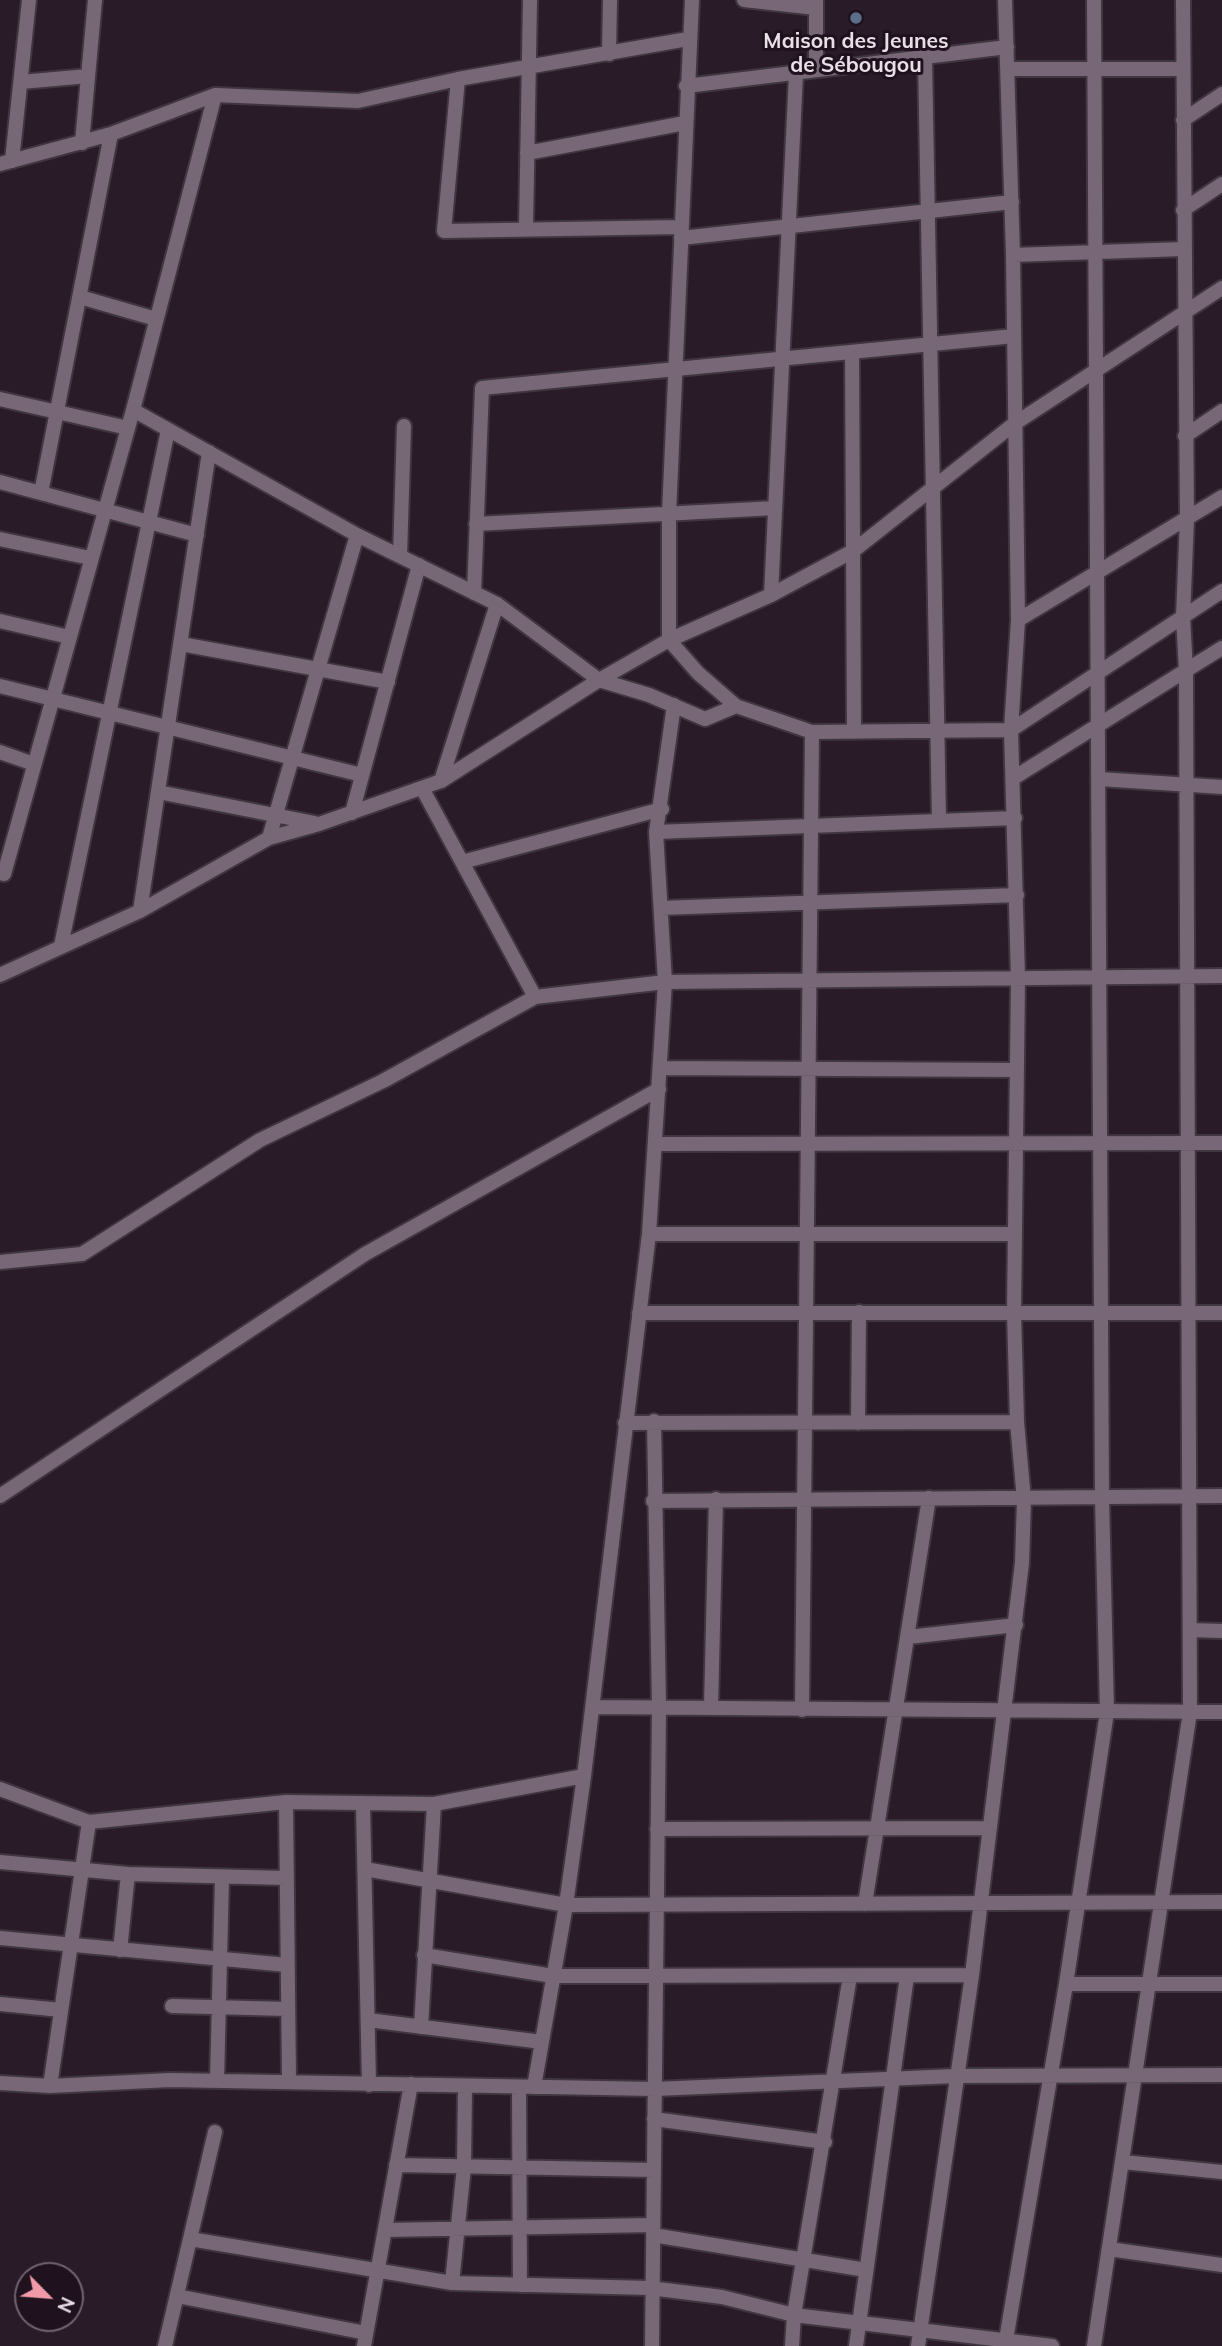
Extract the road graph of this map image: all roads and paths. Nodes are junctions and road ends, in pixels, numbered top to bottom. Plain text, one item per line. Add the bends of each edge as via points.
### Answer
1 (30, 0) edge
2 (95, 0) edge
3 (530, 0) edge
4 (610, 0) edge
5 (692, 0) edge
6 (744, 0) edge
7 (1005, 0) edge
8 (1094, 0) edge
9 (1183, 0) edge
10 (816, 4) edge
11 (688, 39) junction
12 (1007, 47) junction
13 (609, 54) junction
14 (925, 58) junction
15 (528, 69) junction
16 (1008, 69) junction
17 (1183, 69) junction
18 (1094, 70) junction
19 (816, 71) junction
20 (796, 75) junction
21 (88, 76) junction
22 (458, 79) junction
23 (20, 82) junction
24 (686, 86) junction
25 (1222, 94) edge
26 (215, 95) junction
27 (1184, 120) junction
28 (685, 123) junction
29 (111, 134) junction
30 (82, 143) junction
31 (527, 153) junction
32 (6, 162) edge
33 (1222, 184) edge
34 (1012, 202) junction
35 (1182, 210) junction
36 (928, 212) junction
37 (526, 228) junction
38 (789, 228) junction
39 (681, 233) junction
40 (1184, 249) junction
41 (1095, 253) junction
42 (1013, 256) junction
43 (1222, 288) edge
44 (80, 297) junction
45 (1184, 315) junction
46 (156, 319) junction
47 (1014, 336) junction
48 (930, 344) junction
49 (852, 352) junction
50 (782, 359) junction
51 (675, 369) junction
52 (1096, 373) junction
53 (0, 399) edge
54 (132, 410) junction
55 (1222, 411) edge
56 (58, 412) junction
57 (1014, 424) junction
58 (404, 426) dead end
59 (128, 428) junction
60 (168, 430) junction
61 (1185, 436) junction
62 (209, 452) junction
63 (0, 482) edge
64 (933, 490) junction
65 (41, 493) junction
66 (1222, 497) edge
67 (775, 508) junction
68 (105, 510) junction
69 (669, 514) junction
70 (1186, 519) junction
71 (149, 522) junction
72 (476, 524) junction
73 (197, 535) junction
74 (357, 535) junction
75 (0, 539) edge
76 (853, 551) junction
77 (400, 556) junction
78 (90, 558) junction
79 (419, 565) junction
80 (1096, 571) junction
81 (1222, 591) edge
82 (474, 593) junction
83 (771, 595) junction
84 (497, 604) junction
85 (1183, 617) junction
86 (1018, 620) junction
87 (0, 621) edge
88 (69, 637) junction
89 (669, 640) junction
90 (180, 644) junction
91 (1222, 648) edge
92 (318, 669) junction
93 (1186, 671) junction
94 (1097, 673) junction
95 (599, 680) junction
96 (388, 682) junction
97 (0, 686) edge
98 (52, 700) junction
99 (674, 705) junction
100 (736, 706) junction
101 (109, 714) junction
102 (1100, 723) junction
103 (168, 728) junction
104 (1011, 730) junction
105 (812, 732) junction
106 (854, 732) junction
107 (937, 732) junction
108 (0, 752) edge
109 (292, 758) junction
110 (34, 764) junction
111 (362, 775) junction
112 (1014, 777) junction
113 (1100, 779) junction
114 (441, 781) junction
115 (1187, 785) junction
116 (1222, 786) edge
117 (422, 788) junction
118 (158, 792) junction
119 (662, 809) junction
120 (352, 813) junction
121 (276, 816) junction
122 (1015, 818) junction
123 (939, 821) junction
124 (319, 824) junction
125 (811, 824) junction
126 (656, 832) junction
127 (269, 838) junction
128 (462, 862) junction
129 (0, 873) edge
130 (1017, 895) junction
131 (810, 903) junction
132 (661, 908) junction
133 (140, 911) junction
134 (61, 946) junction
135 (0, 975) edge
136 (1188, 976) junction
137 (1222, 976) edge
138 (1018, 978) junction
139 (1099, 978) junction
140 (810, 981) junction
141 (665, 982) junction
142 (535, 996) junction
143 (660, 1068) junction
144 (808, 1070) junction
145 (1016, 1070) junction
146 (659, 1089) junction
147 (808, 1143) junction
148 (1016, 1143) junction
149 (1189, 1143) junction
150 (1222, 1143) edge
151 (656, 1144) junction
152 (1100, 1144) junction
153 (649, 1234) junction
154 (1015, 1234) junction
155 (807, 1236) junction
156 (0, 1262) edge
157 (859, 1311) junction
158 (806, 1312) junction
159 (1014, 1312) junction
160 (639, 1313) junction
161 (1189, 1313) junction
162 (1101, 1314) junction
163 (1222, 1314) edge
164 (654, 1422) junction
165 (1017, 1422) junction
166 (625, 1423) junction
167 (858, 1423) junction
168 (804, 1424) junction
169 (0, 1496) edge
170 (1191, 1496) junction
171 (1222, 1496) edge
172 (929, 1498) junction
173 (1102, 1498) junction
174 (716, 1499) junction
175 (804, 1499) junction
176 (1024, 1500) junction
177 (653, 1501) junction
178 (1016, 1625) junction
179 (1191, 1630) junction
180 (1222, 1631) edge
181 (908, 1637) junction
182 (594, 1707) junction
183 (659, 1708) junction
184 (711, 1708) junction
185 (896, 1709) junction
186 (802, 1710) junction
187 (1004, 1710) junction
188 (1107, 1712) junction
189 (1190, 1712) junction
190 (1222, 1712) edge
191 (584, 1776) junction
192 (0, 1789) edge
193 (286, 1802) junction
194 (363, 1804) junction
195 (433, 1804) junction
196 (89, 1822) junction
197 (990, 1828) junction
198 (657, 1829) junction
199 (877, 1829) junction
200 (0, 1862) edge
201 (83, 1868) junction
202 (365, 1869) junction
203 (128, 1874) junction
204 (222, 1878) junction
205 (286, 1878) junction
206 (429, 1880) junction
207 (1163, 1902) junction
208 (1222, 1902) edge
209 (1079, 1903) junction
210 (865, 1904) junction
211 (981, 1904) junction
212 (566, 1905) junction
213 (656, 1905) junction
214 (0, 1938) edge
215 (72, 1945) junction
216 (120, 1950) junction
217 (425, 1955) junction
218 (219, 1959) junction
219 (288, 1965) junction
220 (972, 1975) junction
221 (554, 1976) junction
222 (656, 1976) junction
223 (850, 1976) junction
224 (907, 1976) junction
225 (1066, 1984) junction
226 (1150, 1984) junction
227 (1222, 1984) edge
228 (0, 2004) edge
229 (172, 2006) dead end
230 (218, 2006) junction
231 (288, 2009) junction
232 (61, 2010) junction
233 (368, 2021) junction
234 (421, 2027) junction
235 (542, 2042) junction
236 (1050, 2075) junction
237 (1136, 2075) junction
238 (1222, 2075) edge
239 (955, 2076) junction
240 (893, 2078) junction
241 (217, 2081) junction
242 (289, 2081) junction
243 (834, 2081) junction
244 (0, 2083) edge
245 (411, 2084) junction
246 (369, 2085) junction
247 (50, 2086) junction
248 (519, 2087) junction
249 (534, 2087) junction
250 (466, 2088) junction
251 (654, 2089) junction
252 (654, 2119) junction
253 (215, 2132) dead end
254 (825, 2142) junction
255 (1123, 2162) junction
256 (396, 2165) junction
257 (464, 2167) junction
258 (519, 2168) junction
259 (654, 2170) junction
260 (1222, 2172) edge
261 (519, 2229) junction
262 (385, 2230) junction
263 (458, 2230) junction
264 (653, 2230) junction
265 (190, 2239) junction
266 (1109, 2249) junction
267 (803, 2261) junction
268 (1222, 2265) edge
269 (377, 2269) junction
270 (866, 2270) junction
271 (452, 2283) junction
272 (520, 2286) junction
273 (650, 2288) junction
274 (177, 2296) junction
275 (794, 2315) junction
276 (859, 2324) junction
277 (920, 2331) junction
278 (365, 2339) edge
279 (1005, 2343) edge
280 (167, 2346) edge
281 (652, 2346) edge
282 (792, 2346) edge
283 (856, 2346) edge
284 (918, 2346) edge
285 (1052, 2346) edge
286 (1094, 2346) edge

1 - 23 street
2 - 21 street
3 - 15 street
4 - 13 street
5 - 11 street
6 - 10 street
7 - 12 street
8 - 18 street
9 - 17 street
10 - 19 street
11 - 13 street
11 - 24 street
12 - 14 street
12 - 16 street
13 - 15 street
14 - 19 street
14 - 36 street
15 - 22 street
15 - 31 street
16 - 18 street
16 - 34 street
17 - 18 street
17 - 27 street
18 - 41 street
19 - 20 street
20 - 24 street
20 - 38 street
21 - 23 street
21 - 30 street
22 - 26 street via 358,101
22 - 37 street via 444,231
23 - 32 street
24 - 28 street
25 - 27 street
26 - 29 street
26 - 46 street
27 - 35 street
28 - 31 street
28 - 39 street
29 - 30 street
29 - 44 street
30 - 32 street
31 - 37 street
33 - 35 street
34 - 36 street
34 - 42 street
35 - 40 street
36 - 38 street
36 - 48 street
37 - 39 street
38 - 39 street
38 - 50 street
39 - 51 street
40 - 41 street
40 - 45 street
41 - 42 street
41 - 52 street
42 - 47 street
43 - 45 street
44 - 46 street
44 - 56 street
45 - 52 street
45 - 61 street
46 - 54 street
47 - 48 street
47 - 57 street
48 - 49 street
48 - 64 street
49 - 50 street
49 - 76 street
50 - 51 street
50 - 67 street
51 - 69 street
51 - 72 street via 482,388
52 - 57 street
52 - 80 street
53 - 56 street
54 - 59 street
54 - 60 street
55 - 61 street
56 - 59 street
56 - 65 street
57 - 64 street
57 - 86 street
58 - 77 street
59 - 68 street
60 - 62 street
60 - 71 street
61 - 70 street
62 - 73 street
62 - 74 street
63 - 65 street
64 - 76 street
64 - 107 street
65 - 68 street
66 - 70 street
67 - 69 street
67 - 83 street
68 - 71 street
68 - 78 street
69 - 72 street
69 - 89 street
70 - 80 street
70 - 85 street
71 - 73 street
71 - 101 street
72 - 82 street
73 - 90 street
74 - 77 street
74 - 92 street
75 - 78 street
76 - 83 street
76 - 106 street
77 - 79 street
78 - 88 street
79 - 82 street
79 - 96 street
80 - 86 street
80 - 94 street
81 - 85 street
82 - 84 street
83 - 89 street
84 - 95 street
84 - 114 street
85 - 93 street
85 - 94 street
86 - 104 street
87 - 88 street
88 - 98 street
89 - 95 street
89 - 100 street
90 - 92 street
90 - 103 street
91 - 93 street
92 - 96 street
92 - 109 street
93 - 102 street
93 - 115 street
94 - 102 street
94 - 104 street
95 - 99 street
95 - 114 street
96 - 111 street
97 - 98 street
98 - 101 street
98 - 110 street
99 - 100 street via 705,719
99 - 119 street
100 - 105 street
101 - 103 street
101 - 134 street
102 - 112 street
102 - 113 street
103 - 109 street
103 - 118 street
104 - 107 street
104 - 112 street
105 - 106 street
105 - 125 street
106 - 107 street
107 - 123 street
108 - 110 street
109 - 111 street
109 - 121 street
110 - 129 street via 4,874
111 - 120 street
112 - 122 street
113 - 115 street
113 - 139 street
114 - 117 street
115 - 116 street
115 - 136 street
117 - 120 street
117 - 128 street
118 - 121 street
118 - 133 street
119 - 126 street
119 - 128 street
120 - 124 street
121 - 124 street
121 - 127 street
122 - 123 street
122 - 130 street
123 - 125 street
124 - 127 street
125 - 126 street
125 - 131 street
126 - 132 street
127 - 133 street
128 - 142 street
130 - 131 street
130 - 138 street
131 - 132 street
131 - 140 street
132 - 141 street
133 - 134 street
134 - 135 street
136 - 137 street
136 - 139 street
136 - 149 street
138 - 139 street
138 - 140 street
138 - 145 street
139 - 152 street
140 - 141 street
140 - 144 street
141 - 142 street
141 - 143 street
142 - 156 street via 383,1081 260,1140 82,1254
143 - 144 street
143 - 146 street
144 - 145 street
144 - 147 street
145 - 148 street
146 - 151 street
146 - 169 street via 365,1254
147 - 148 street
147 - 151 street
147 - 155 street
148 - 152 street
148 - 154 street
149 - 150 street
149 - 152 street
149 - 161 street
151 - 153 street
152 - 162 street
153 - 155 street
153 - 160 street
154 - 155 street
154 - 159 street
155 - 158 street
157 - 158 street
157 - 159 street
157 - 167 street
158 - 160 street
158 - 168 street
159 - 162 street
159 - 165 street
160 - 166 street
161 - 162 street
161 - 163 street
161 - 170 street
162 - 173 street
164 - 166 street
164 - 168 street
164 - 177 street
165 - 167 street
165 - 176 street
166 - 182 street
167 - 168 street
168 - 175 street
170 - 171 street
170 - 173 street
170 - 179 street
172 - 175 street
172 - 176 street
172 - 181 street
173 - 176 street
173 - 188 street
174 - 175 street
174 - 177 street
174 - 184 street
175 - 186 street
176 - 178 street
177 - 183 street
178 - 181 street
178 - 187 street
179 - 180 street
179 - 189 street
181 - 185 street
182 - 183 street
182 - 191 street
183 - 184 street
183 - 198 street
184 - 186 street
185 - 186 street
185 - 187 street
185 - 199 street
187 - 188 street
187 - 197 street
188 - 189 street
188 - 209 street
189 - 190 street
189 - 207 street
191 - 195 street
191 - 212 street
192 - 196 street
193 - 194 street
193 - 196 street
193 - 205 street
194 - 195 street
194 - 202 street
195 - 206 street
196 - 201 street
197 - 199 street
197 - 211 street
198 - 199 street
198 - 213 street
199 - 210 street
200 - 201 street
201 - 203 street
201 - 215 street
202 - 206 street
202 - 233 street
203 - 204 street
203 - 216 street
204 - 205 street
204 - 218 street
205 - 219 street
206 - 212 street
206 - 217 street
207 - 208 street
207 - 209 street
207 - 226 street
209 - 211 street
209 - 225 street
210 - 211 street
210 - 213 street
211 - 220 street
212 - 213 street
212 - 221 street
213 - 222 street
214 - 215 street
215 - 216 street
215 - 232 street
216 - 218 street
217 - 221 street
217 - 234 street
218 - 219 street
218 - 230 street
219 - 231 street
220 - 224 street
220 - 239 street
221 - 222 street
221 - 235 street
222 - 223 street
222 - 251 street
223 - 224 street
223 - 243 street
224 - 240 street
225 - 226 street
225 - 236 street
226 - 227 street
226 - 237 street
228 - 232 street
229 - 230 street
230 - 231 street
230 - 241 street
231 - 242 street
232 - 247 street
233 - 234 street
233 - 246 street
234 - 235 street
235 - 249 street
236 - 237 street
236 - 239 street
236 - 279 street
237 - 238 street
237 - 255 street
239 - 240 street
239 - 277 street
240 - 243 street
240 - 270 street
241 - 242 street
241 - 247 street
242 - 246 street
243 - 251 street
243 - 254 street
244 - 247 street
245 - 246 street
245 - 250 street
245 - 256 street
248 - 249 street
248 - 250 street
248 - 258 street
249 - 251 street
250 - 257 street
251 - 252 street
252 - 254 street
252 - 259 street
253 - 265 street
254 - 267 street
255 - 260 street
255 - 266 street
256 - 257 street
256 - 262 street
257 - 258 street
257 - 263 street
258 - 259 street
258 - 261 street
259 - 264 street
261 - 263 street
261 - 264 street
261 - 272 street
262 - 263 street
262 - 269 street
263 - 271 street
264 - 267 street
264 - 273 street
265 - 269 street
265 - 274 street
266 - 268 street
266 - 286 street
267 - 270 street
267 - 275 street
269 - 271 street
269 - 278 street
270 - 276 street
271 - 272 street
272 - 273 street
273 - 275 street via 722,2297
273 - 281 street
274 - 278 street
274 - 280 street
275 - 276 street
275 - 282 street
276 - 277 street
276 - 283 street
277 - 279 street
277 - 284 street
279 - 285 street

